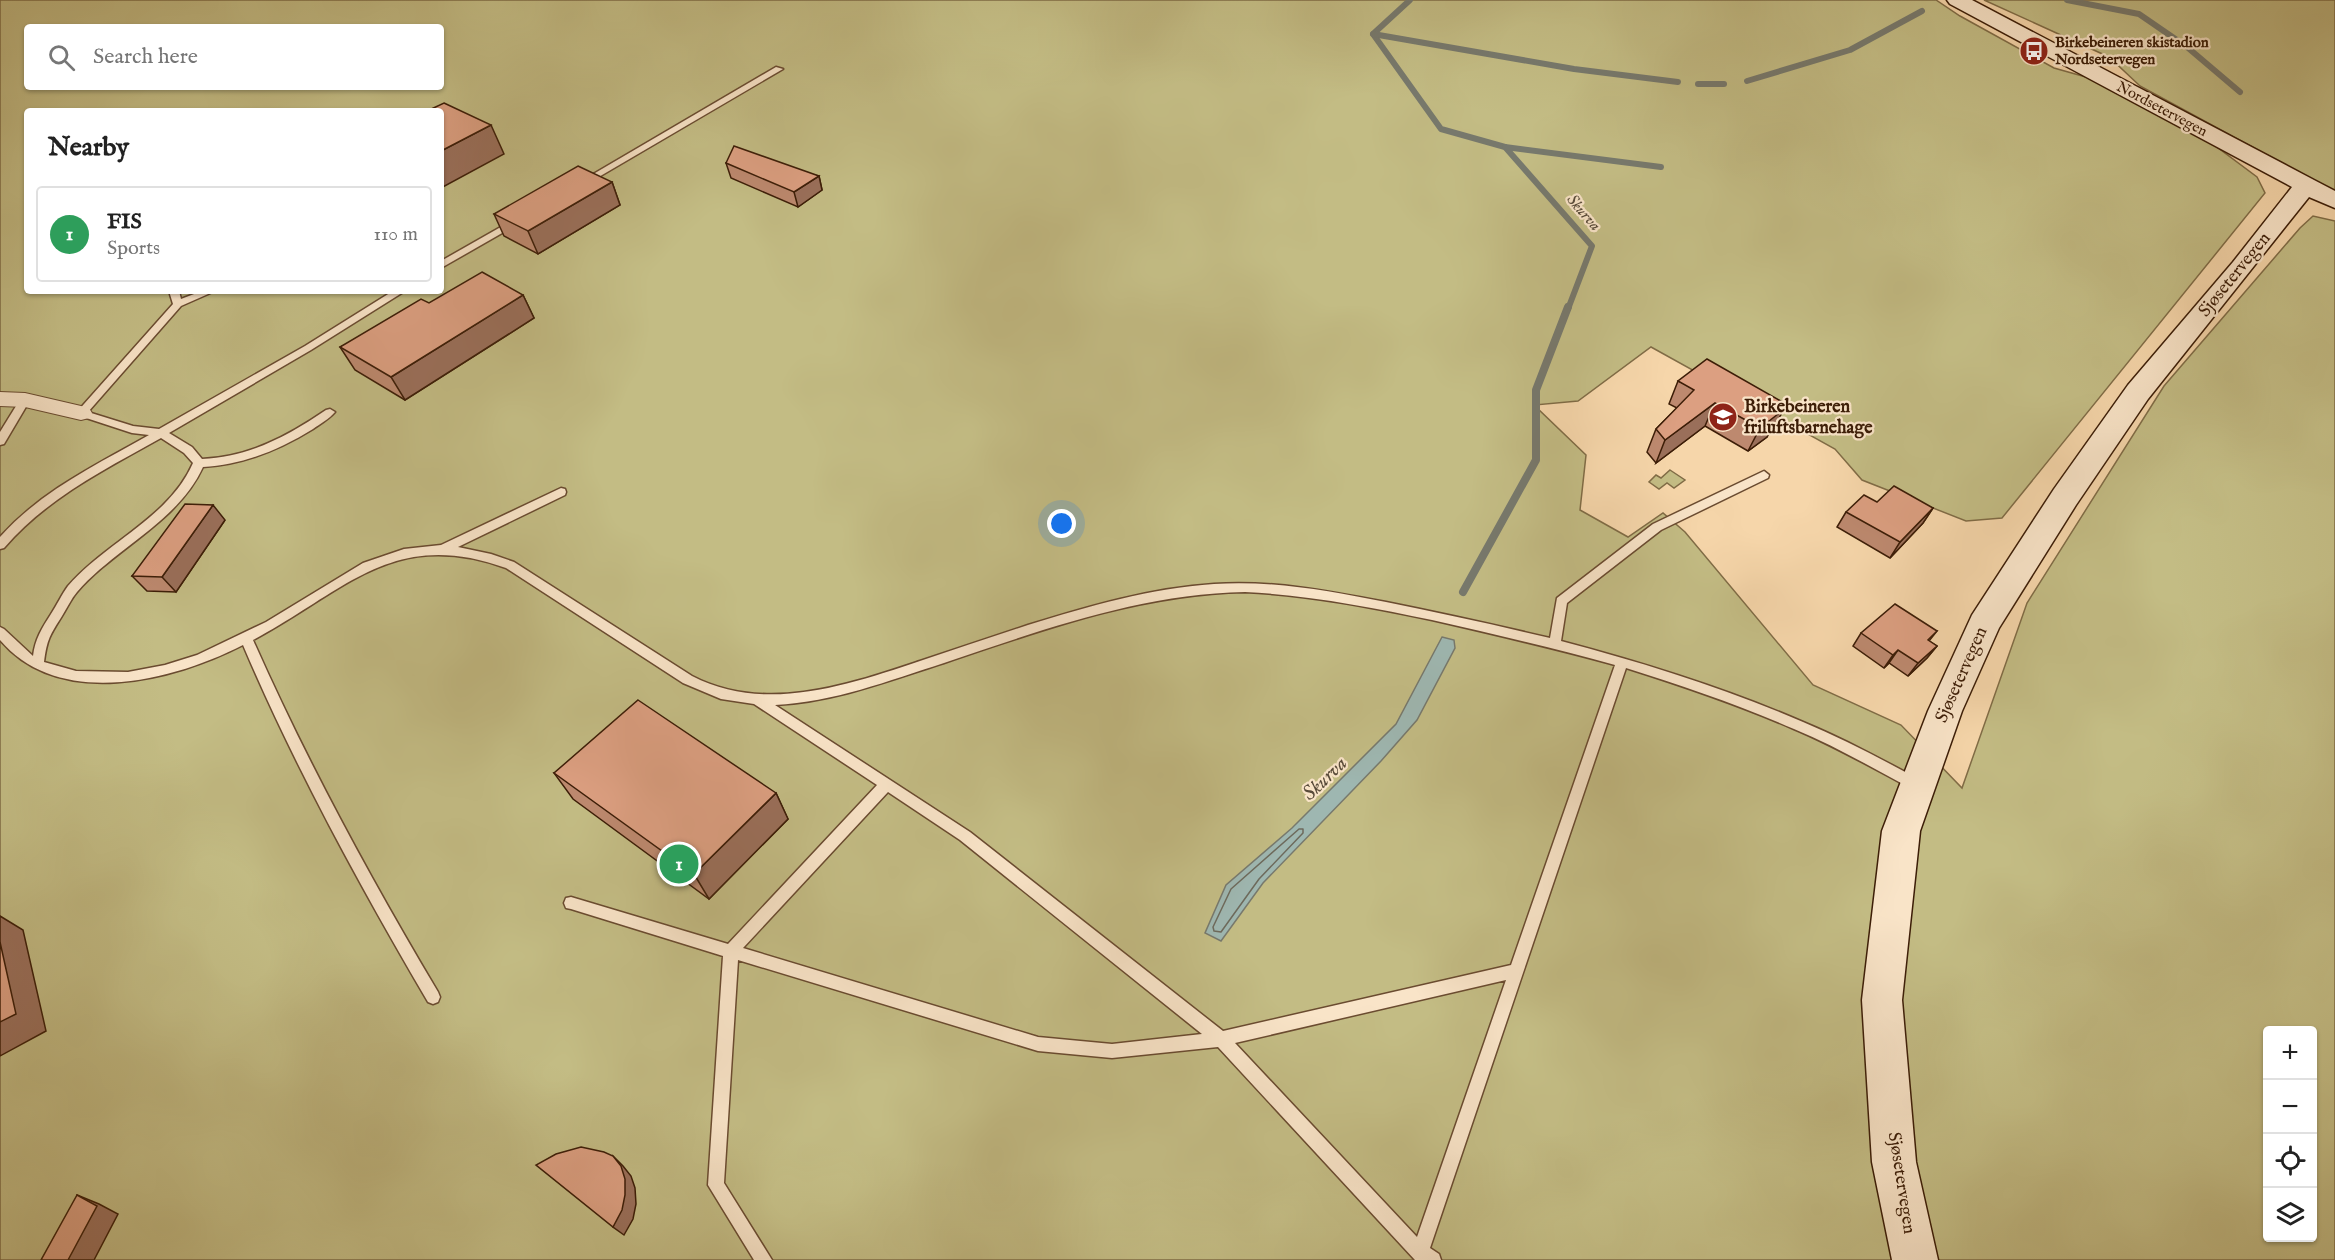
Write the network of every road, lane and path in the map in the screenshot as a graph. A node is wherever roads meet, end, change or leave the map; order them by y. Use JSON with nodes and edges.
{"nodes":[{"id":1,"x":1957,"y":0,"type":"edge"},
{"id":2,"x":779,"y":69,"type":"dead end"},
{"id":3,"x":574,"y":188,"type":"edge"},
{"id":4,"x":2321,"y":193,"type":"edge"},
{"id":5,"x":522,"y":218,"type":"edge"},
{"id":6,"x":444,"y":260,"type":"edge"},
{"id":7,"x":175,"y":294,"type":"edge"},
{"id":8,"x":203,"y":294,"type":"edge"},
{"id":9,"x":395,"y":294,"type":"edge"},
{"id":10,"x":178,"y":304,"type":"junction"},
{"id":11,"x":0,"y":399,"type":"edge"},
{"id":12,"x":25,"y":400,"type":"junction"},
{"id":13,"x":330,"y":412,"type":"dead end"},
{"id":14,"x":81,"y":413,"type":"junction"},
{"id":15,"x":161,"y":433,"type":"junction"},
{"id":16,"x":0,"y":441,"type":"edge"},
{"id":17,"x":199,"y":462,"type":"junction"},
{"id":18,"x":1764,"y":475,"type":"dead end"},
{"id":19,"x":561,"y":492,"type":"dead end"},
{"id":20,"x":0,"y":545,"type":"edge"},
{"id":21,"x":445,"y":548,"type":"junction"},
{"id":22,"x":0,"y":632,"type":"edge"},
{"id":23,"x":246,"y":638,"type":"junction"},
{"id":24,"x":1555,"y":644,"type":"junction"},
{"id":25,"x":1622,"y":662,"type":"junction"},
{"id":26,"x":38,"y":665,"type":"junction"},
{"id":27,"x":758,"y":700,"type":"junction"},
{"id":28,"x":887,"y":784,"type":"junction"},
{"id":29,"x":1918,"y":786,"type":"junction"},
{"id":30,"x":571,"y":903,"type":"dead end"},
{"id":31,"x":731,"y":951,"type":"junction"},
{"id":32,"x":1516,"y":971,"type":"junction"},
{"id":33,"x":433,"y":997,"type":"dead end"},
{"id":34,"x":1221,"y":1039,"type":"junction"},
{"id":35,"x":1426,"y":1257,"type":"edge"},
{"id":36,"x":764,"y":1260,"type":"edge"},
{"id":37,"x":1915,"y":1260,"type":"edge"}],
"edges":[{"from":1,"to":4,"type":"street","name":"Nordsetervegen"},
{"from":2,"to":3,"type":"lane"},
{"from":4,"to":29,"type":"street","name":"Sjøsetervegen"},
{"from":5,"to":6,"type":"lane"},
{"from":7,"to":10,"type":"lane"},
{"from":8,"to":10,"type":"lane"},
{"from":9,"to":15,"type":"lane"},
{"from":10,"to":14,"type":"lane"},
{"from":11,"to":12,"type":"street"},
{"from":12,"to":14,"type":"street"},
{"from":12,"to":16,"type":"lane"},
{"from":13,"to":17,"type":"lane"},
{"from":14,"to":15,"type":"lane"},
{"from":15,"to":17,"type":"lane"},
{"from":15,"to":20,"type":"lane"},
{"from":17,"to":26,"type":"lane"},
{"from":18,"to":24,"type":"lane"},
{"from":19,"to":21,"type":"lane"},
{"from":21,"to":23,"type":"lane"},
{"from":21,"to":27,"type":"lane"},
{"from":22,"to":26,"type":"lane"},
{"from":23,"to":26,"type":"lane"},
{"from":23,"to":33,"type":"lane"},
{"from":24,"to":25,"type":"lane"},
{"from":24,"to":27,"type":"lane"},
{"from":25,"to":29,"type":"lane"},
{"from":25,"to":32,"type":"lane"},
{"from":27,"to":28,"type":"lane"},
{"from":28,"to":31,"type":"lane"},
{"from":28,"to":34,"type":"lane"},
{"from":29,"to":37,"type":"street","name":"Sjøsetervegen"},
{"from":30,"to":31,"type":"lane"},
{"from":31,"to":34,"type":"lane"},
{"from":31,"to":36,"type":"lane"},
{"from":32,"to":34,"type":"lane"},
{"from":32,"to":35,"type":"lane"},
{"from":34,"to":35,"type":"lane"}]}
